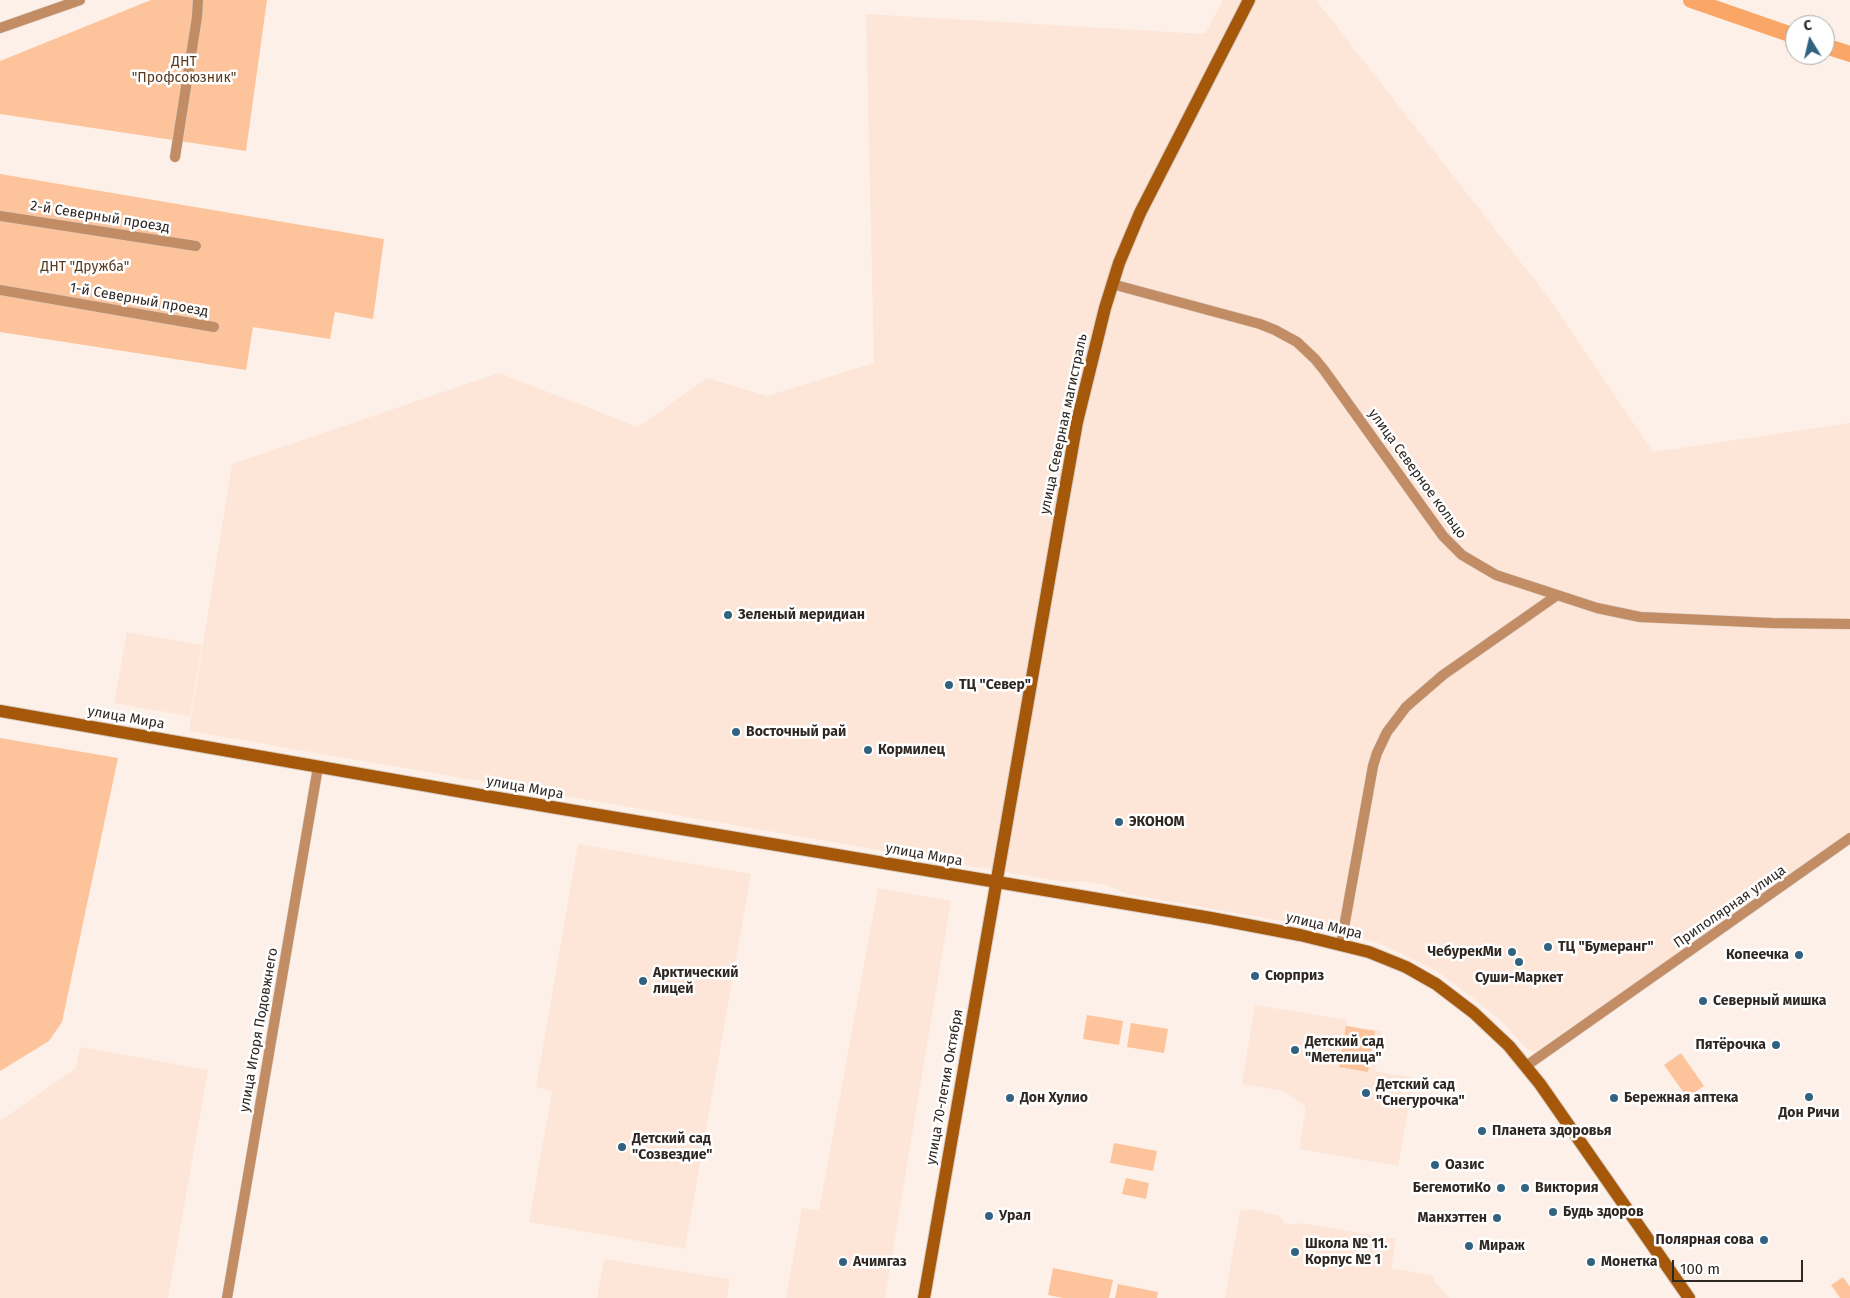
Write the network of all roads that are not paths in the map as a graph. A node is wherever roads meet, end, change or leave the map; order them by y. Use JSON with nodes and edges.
{"nodes":[{"id":1,"x":80,"y":0,"type":"edge"},
{"id":2,"x":198,"y":0,"type":"edge"},
{"id":3,"x":1250,"y":0,"type":"edge"},
{"id":4,"x":0,"y":28,"type":"edge"},
{"id":5,"x":175,"y":157,"type":"dead end"},
{"id":6,"x":0,"y":216,"type":"edge"},
{"id":7,"x":196,"y":246,"type":"dead end"},
{"id":8,"x":1112,"y":284,"type":"junction"},
{"id":9,"x":0,"y":290,"type":"edge"},
{"id":10,"x":214,"y":327,"type":"dead end"},
{"id":11,"x":1556,"y":596,"type":"junction"},
{"id":12,"x":1850,"y":624,"type":"edge"},
{"id":13,"x":0,"y":711,"type":"edge"},
{"id":14,"x":318,"y":767,"type":"junction"},
{"id":15,"x":1850,"y":838,"type":"edge"},
{"id":16,"x":996,"y":882,"type":"junction"},
{"id":17,"x":1341,"y":944,"type":"junction"},
{"id":18,"x":1526,"y":1066,"type":"junction"},
{"id":19,"x":227,"y":1298,"type":"edge"},
{"id":20,"x":924,"y":1298,"type":"edge"},
{"id":21,"x":1689,"y":1298,"type":"edge"}],
"edges":[{"from":1,"to":4,"type":"street"},
{"from":2,"to":5,"type":"street"},
{"from":3,"to":8,"type":"street","name":"улица Северная магистраль"},
{"from":6,"to":7,"type":"street","name":"2-й Северный проезд"},
{"from":8,"to":11,"type":"street","name":"улица Северное кольцо"},
{"from":8,"to":16,"type":"street","name":"улица Северная магистраль"},
{"from":9,"to":10,"type":"street","name":"1-й Северный проезд"},
{"from":11,"to":12,"type":"street","name":"улица Северное кольцо"},
{"from":11,"to":17,"type":"street"},
{"from":13,"to":14,"type":"street","name":"улица Мира"},
{"from":14,"to":16,"type":"street","name":"улица Мира"},
{"from":14,"to":19,"type":"street","name":"улица Игоря Подовжнего"},
{"from":15,"to":18,"type":"street","name":"Приполярная улица"},
{"from":16,"to":17,"type":"street","name":"улица Мира"},
{"from":16,"to":20,"type":"street","name":"улица 70-летия Октября"},
{"from":17,"to":18,"type":"street","name":"улица Мира"},
{"from":18,"to":21,"type":"street","name":"улица Мира"}]}
